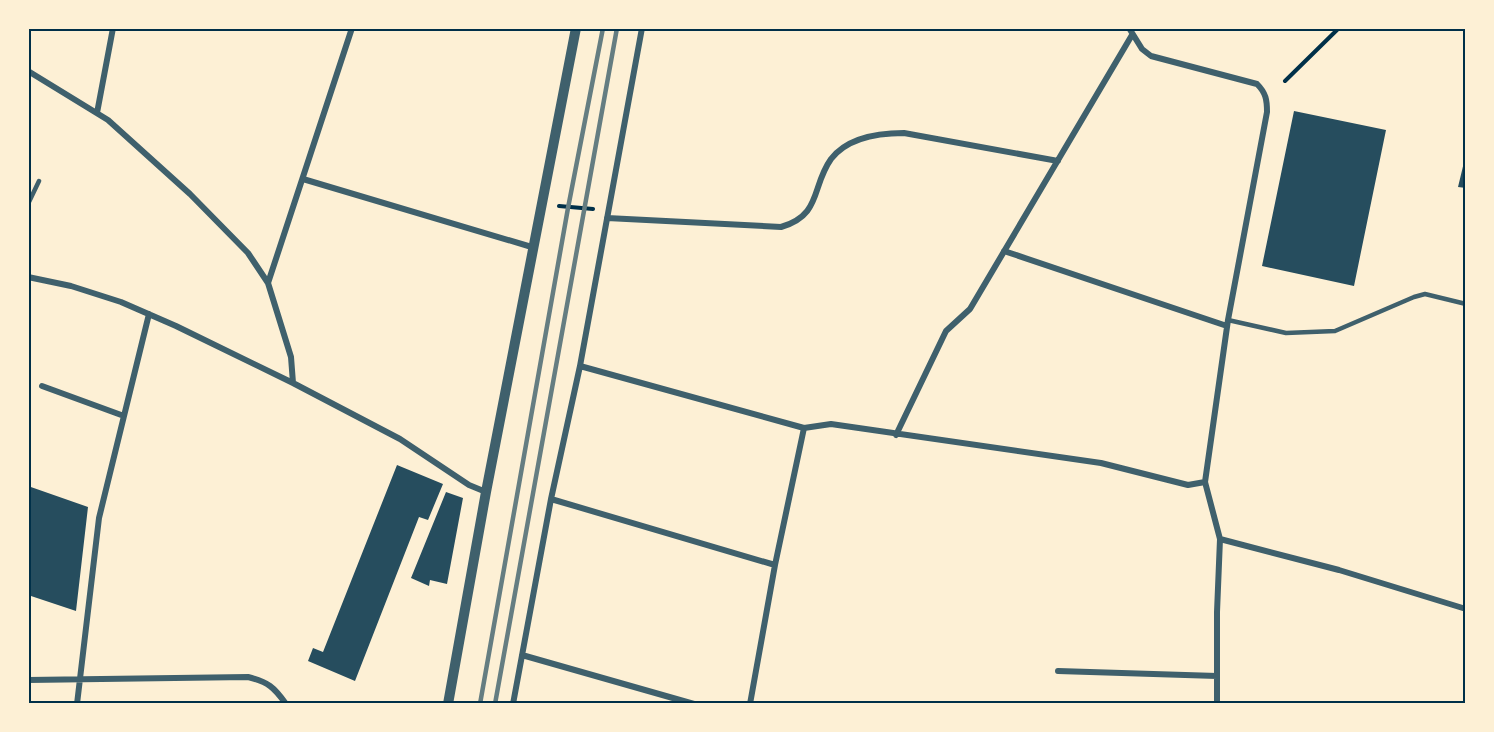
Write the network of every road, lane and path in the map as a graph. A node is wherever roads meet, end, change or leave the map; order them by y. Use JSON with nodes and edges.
{"nodes":[{"id":1,"x":113,"y":28,"type":"edge"},
{"id":2,"x":352,"y":28,"type":"edge"},
{"id":3,"x":576,"y":28,"type":"edge"},
{"id":4,"x":642,"y":28,"type":"edge"},
{"id":5,"x":1339,"y":28,"type":"edge"},
{"id":6,"x":1130,"y":32,"type":"edge"},
{"id":7,"x":28,"y":71,"type":"edge"},
{"id":8,"x":1284,"y":81,"type":"dead end"},
{"id":9,"x":97,"y":113,"type":"junction"},
{"id":10,"x":1058,"y":161,"type":"junction"},
{"id":11,"x":303,"y":179,"type":"junction"},
{"id":12,"x":39,"y":181,"type":"dead end"},
{"id":13,"x":28,"y":204,"type":"edge"},
{"id":14,"x":543,"y":205,"type":"junction"},
{"id":15,"x":608,"y":214,"type":"junction"},
{"id":16,"x":535,"y":248,"type":"junction"},
{"id":17,"x":1004,"y":250,"type":"junction"},
{"id":18,"x":28,"y":277,"type":"edge"},
{"id":19,"x":268,"y":283,"type":"junction"},
{"id":20,"x":1466,"y":304,"type":"edge"},
{"id":21,"x":148,"y":314,"type":"junction"},
{"id":22,"x":1227,"y":323,"type":"junction"},
{"id":23,"x":580,"y":366,"type":"junction"},
{"id":24,"x":293,"y":383,"type":"junction"},
{"id":25,"x":42,"y":386,"type":"dead end"},
{"id":26,"x":124,"y":416,"type":"junction"},
{"id":27,"x":804,"y":428,"type":"junction"},
{"id":28,"x":896,"y":435,"type":"junction"},
{"id":29,"x":1205,"y":482,"type":"junction"},
{"id":30,"x":486,"y":492,"type":"junction"},
{"id":31,"x":551,"y":499,"type":"junction"},
{"id":32,"x":1220,"y":539,"type":"junction"},
{"id":33,"x":775,"y":565,"type":"junction"},
{"id":34,"x":1466,"y":609,"type":"edge"},
{"id":35,"x":522,"y":655,"type":"junction"},
{"id":36,"x":1058,"y":671,"type":"dead end"},
{"id":37,"x":1217,"y":676,"type":"junction"},
{"id":38,"x":28,"y":680,"type":"edge"},
{"id":39,"x":79,"y":680,"type":"junction"},
{"id":40,"x":77,"y":704,"type":"edge"},
{"id":41,"x":286,"y":704,"type":"edge"},
{"id":42,"x":448,"y":704,"type":"edge"},
{"id":43,"x":513,"y":704,"type":"edge"},
{"id":44,"x":694,"y":704,"type":"edge"},
{"id":45,"x":750,"y":704,"type":"edge"},
{"id":46,"x":1217,"y":704,"type":"edge"}],
"edges":[{"from":1,"to":9,"type":"street"},
{"from":2,"to":11,"type":"street"},
{"from":3,"to":14,"type":"street"},
{"from":4,"to":15,"type":"street"},
{"from":5,"to":8,"type":"path"},
{"from":6,"to":10,"type":"street"},
{"from":6,"to":22,"type":"street"},
{"from":7,"to":9,"type":"street"},
{"from":9,"to":19,"type":"street"},
{"from":10,"to":15,"type":"street"},
{"from":10,"to":17,"type":"street"},
{"from":11,"to":16,"type":"street"},
{"from":11,"to":19,"type":"street"},
{"from":12,"to":13,"type":"lane"},
{"from":14,"to":15,"type":"path"},
{"from":14,"to":16,"type":"street"},
{"from":15,"to":23,"type":"street"},
{"from":16,"to":30,"type":"street"},
{"from":17,"to":22,"type":"street"},
{"from":17,"to":28,"type":"street"},
{"from":18,"to":21,"type":"street"},
{"from":19,"to":24,"type":"street"},
{"from":20,"to":22,"type":"lane"},
{"from":21,"to":24,"type":"street"},
{"from":21,"to":26,"type":"street"},
{"from":22,"to":29,"type":"street"},
{"from":23,"to":27,"type":"street"},
{"from":23,"to":31,"type":"street"},
{"from":24,"to":30,"type":"street"},
{"from":25,"to":26,"type":"street"},
{"from":26,"to":39,"type":"street"},
{"from":27,"to":28,"type":"street"},
{"from":27,"to":33,"type":"street"},
{"from":28,"to":29,"type":"street"},
{"from":29,"to":32,"type":"street"},
{"from":30,"to":42,"type":"street"},
{"from":31,"to":33,"type":"street"},
{"from":31,"to":35,"type":"street"},
{"from":32,"to":34,"type":"street"},
{"from":32,"to":37,"type":"street"},
{"from":33,"to":45,"type":"street"},
{"from":35,"to":43,"type":"street"},
{"from":35,"to":44,"type":"street"},
{"from":36,"to":37,"type":"street"},
{"from":37,"to":46,"type":"street"},
{"from":38,"to":39,"type":"street"},
{"from":39,"to":40,"type":"street"},
{"from":39,"to":41,"type":"street"}]}
